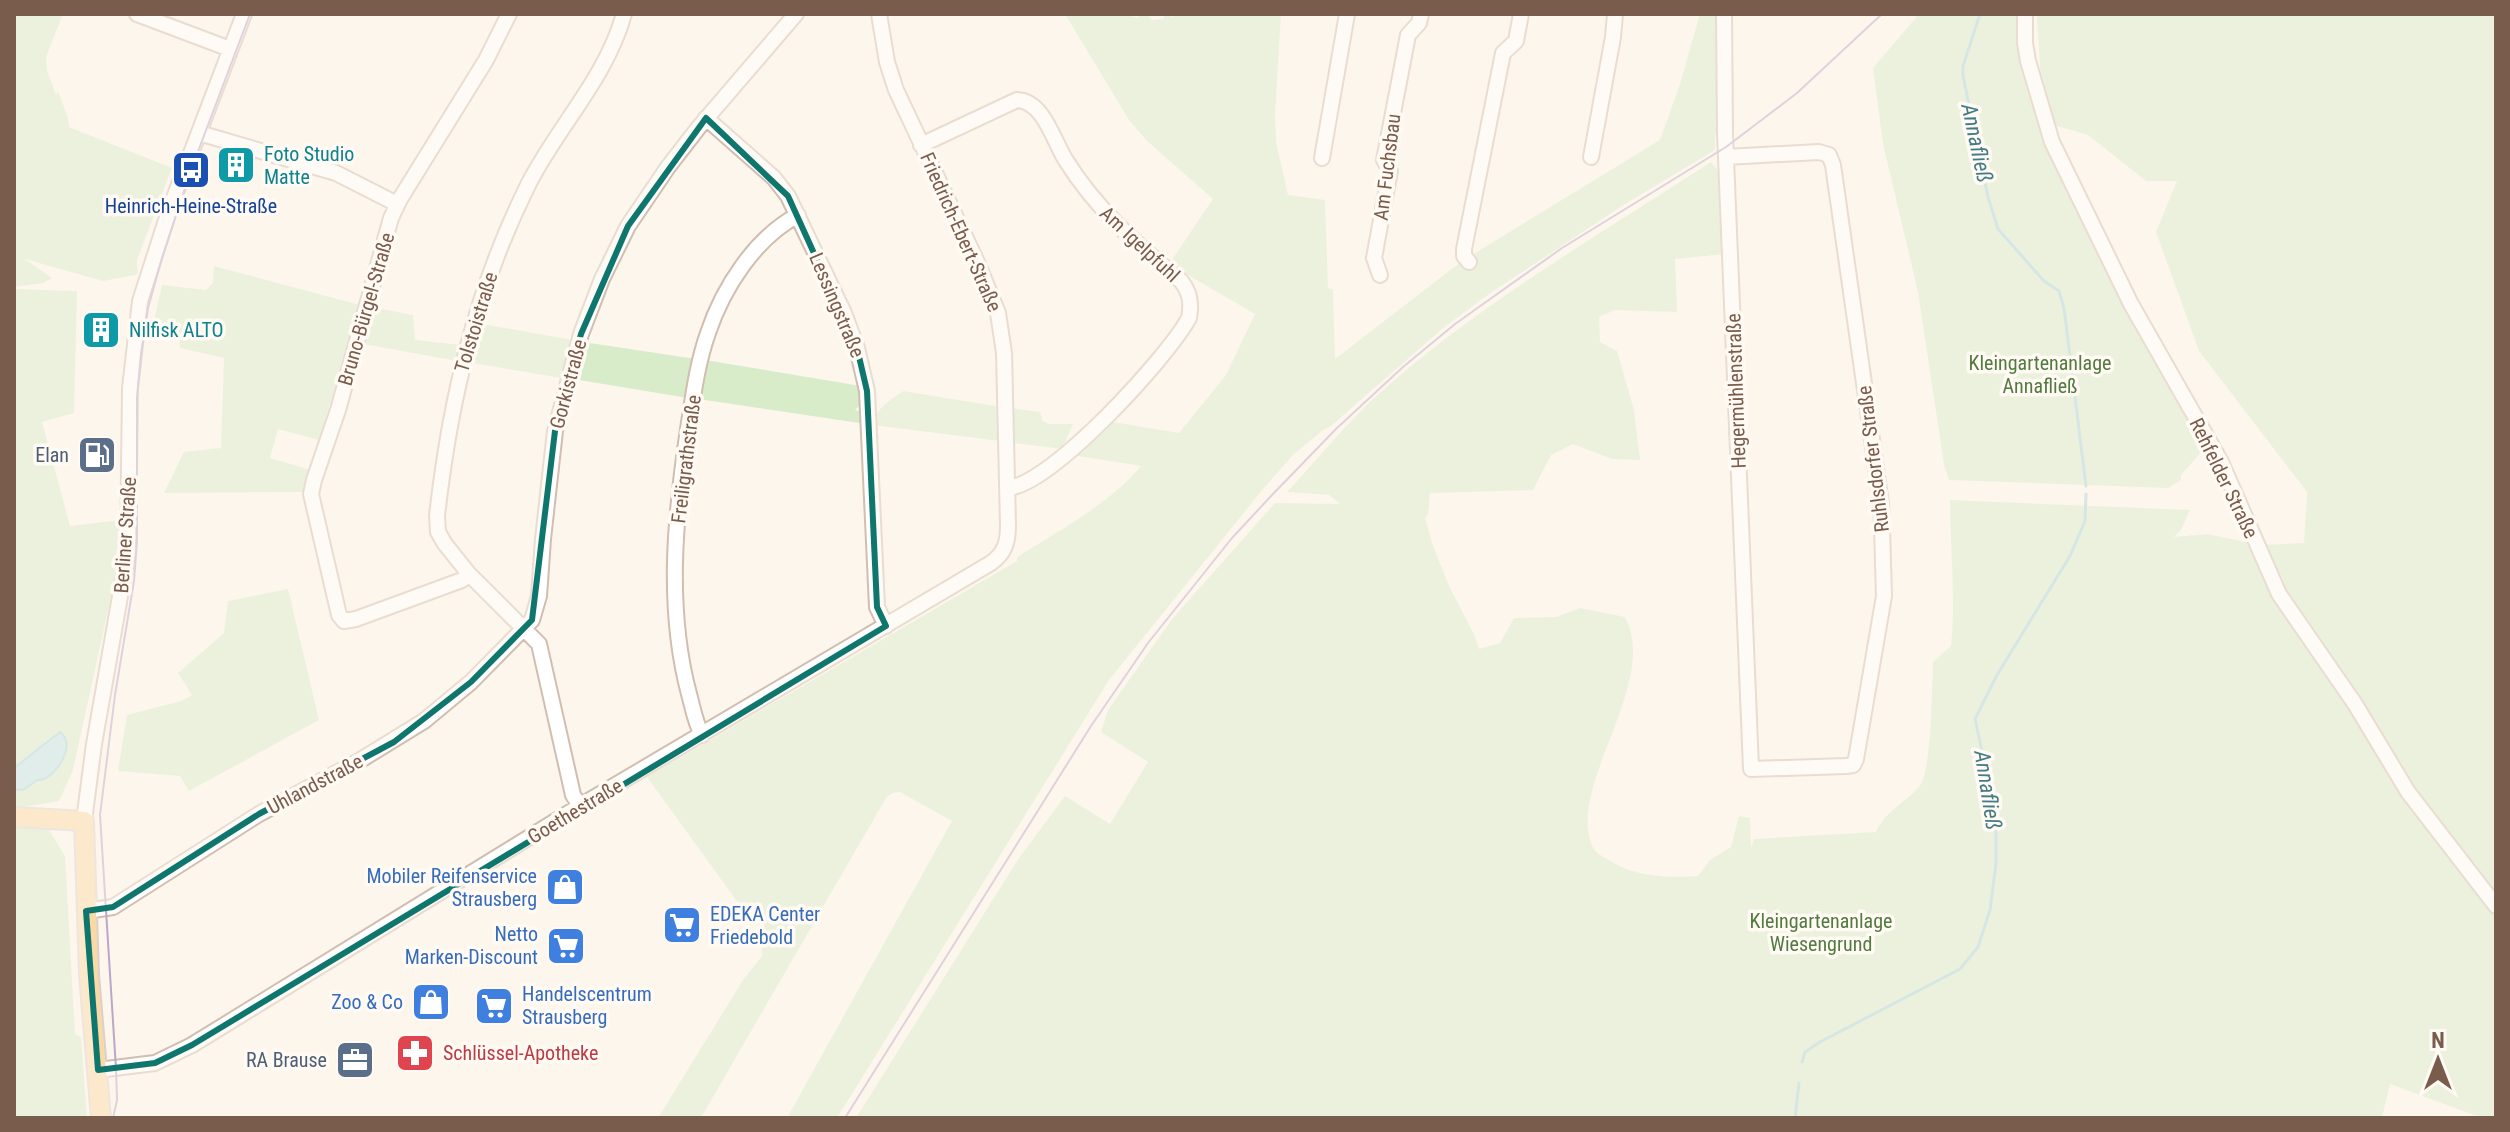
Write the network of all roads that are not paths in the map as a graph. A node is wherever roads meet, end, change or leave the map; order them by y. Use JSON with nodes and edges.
{"nodes":[{"id":1,"x":137,"y":14,"type":"edge"},
{"id":2,"x":244,"y":14,"type":"edge"},
{"id":3,"x":509,"y":14,"type":"edge"},
{"id":4,"x":624,"y":14,"type":"edge"},
{"id":5,"x":796,"y":14,"type":"edge"},
{"id":6,"x":879,"y":14,"type":"edge"},
{"id":7,"x":1347,"y":14,"type":"edge"},
{"id":8,"x":1421,"y":14,"type":"edge"},
{"id":9,"x":1521,"y":14,"type":"edge"},
{"id":10,"x":1615,"y":14,"type":"edge"},
{"id":11,"x":1724,"y":14,"type":"edge"},
{"id":12,"x":2025,"y":14,"type":"edge"},
{"id":13,"x":230,"y":49,"type":"junction"},
{"id":14,"x":706,"y":118,"type":"junction"},
{"id":15,"x":199,"y":133,"type":"junction"},
{"id":16,"x":921,"y":145,"type":"junction"},
{"id":17,"x":1591,"y":157,"type":"dead end"},
{"id":18,"x":1726,"y":157,"type":"junction"},
{"id":19,"x":1322,"y":158,"type":"dead end"},
{"id":20,"x":397,"y":204,"type":"junction"},
{"id":21,"x":798,"y":215,"type":"junction"},
{"id":22,"x":1469,"y":262,"type":"dead end"},
{"id":23,"x":1380,"y":275,"type":"dead end"},
{"id":24,"x":1008,"y":488,"type":"junction"},
{"id":25,"x":1003,"y":552,"type":"joint"},
{"id":26,"x":469,"y":574,"type":"junction"},
{"id":27,"x":886,"y":626,"type":"junction"},
{"id":28,"x":524,"y":627,"type":"junction"},
{"id":29,"x":702,"y":735,"type":"junction"},
{"id":30,"x":1751,"y":769,"type":"joint"},
{"id":31,"x":580,"y":806,"type":"junction"},
{"id":32,"x":14,"y":817,"type":"edge"},
{"id":33,"x":84,"y":821,"type":"junction"},
{"id":34,"x":2489,"y":888,"type":"edge"},
{"id":35,"x":2496,"y":906,"type":"edge"},
{"id":36,"x":86,"y":911,"type":"junction"},
{"id":37,"x":98,"y":1070,"type":"junction"},
{"id":38,"x":101,"y":1118,"type":"edge"}],
"edges":[{"from":1,"to":13,"type":"street"},
{"from":2,"to":13,"type":"street","name":"Berliner Straße"},
{"from":3,"to":20,"type":"street","name":"Bruno-Bürgel-Straße"},
{"from":4,"to":26,"type":"street","name":"Tolstoistraße"},
{"from":5,"to":14,"type":"street","name":"Gorkistraße"},
{"from":6,"to":16,"type":"street","name":"Friedrich-Ebert-Straße"},
{"from":7,"to":19,"type":"street"},
{"from":8,"to":23,"type":"street","name":"Am Fuchsbau"},
{"from":9,"to":22,"type":"street"},
{"from":10,"to":17,"type":"street"},
{"from":11,"to":18,"type":"street","name":"Hegermühlenstraße"},
{"from":12,"to":34,"type":"street","name":"Rehfelder Straße"},
{"from":13,"to":15,"type":"street","name":"Berliner Straße"},
{"from":14,"to":21,"type":"street","name":"Lessingstraße"},
{"from":14,"to":28,"type":"street","name":"Gorkistraße"},
{"from":15,"to":20,"type":"street"},
{"from":15,"to":33,"type":"street","name":"Berliner Straße"},
{"from":16,"to":24,"type":"street","name":"Friedrich-Ebert-Straße"},
{"from":16,"to":24,"type":"street","name":"Am Igelpfuhl"},
{"from":18,"to":30,"type":"street","name":"Hegermühlenstraße"},
{"from":18,"to":30,"type":"street","name":"Ruhlsdorfer Straße"},
{"from":20,"to":26,"type":"street","name":"Bruno-Bürgel-Straße"},
{"from":21,"to":27,"type":"street","name":"Lessingstraße"},
{"from":21,"to":29,"type":"street","name":"Freiligrathstraße"},
{"from":24,"to":25,"type":"street","name":"Friedrich-Ebert-Straße"},
{"from":25,"to":27,"type":"street","name":"Goethestraße"},
{"from":26,"to":28,"type":"street","name":"Tolstoistraße"},
{"from":27,"to":29,"type":"street","name":"Goethestraße"},
{"from":28,"to":31,"type":"street"},
{"from":28,"to":36,"type":"street","name":"Uhlandstraße"},
{"from":29,"to":31,"type":"street","name":"Goethestraße"},
{"from":31,"to":37,"type":"street","name":"Goethestraße"},
{"from":32,"to":33,"type":"main road"},
{"from":33,"to":36,"type":"main road","name":"Berliner Straße"},
{"from":34,"to":35,"type":"street","name":"Rehfelder Straße"},
{"from":36,"to":37,"type":"main road","name":"Berliner Straße"},
{"from":37,"to":38,"type":"main road","name":"Berliner Straße"}]}
